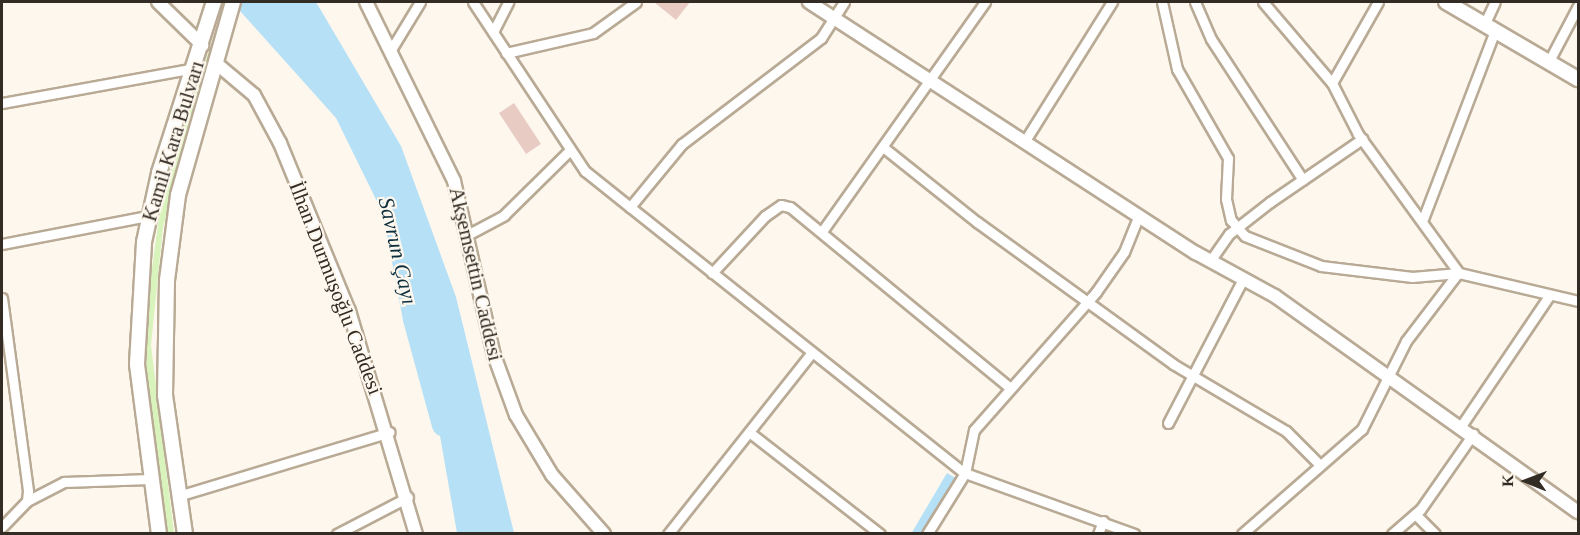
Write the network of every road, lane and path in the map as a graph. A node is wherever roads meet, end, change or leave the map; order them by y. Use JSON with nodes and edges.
{"nodes":[{"id":1,"x":158,"y":2,"type":"edge"},
{"id":2,"x":214,"y":2,"type":"edge"},
{"id":3,"x":234,"y":2,"type":"edge"},
{"id":4,"x":366,"y":2,"type":"edge"},
{"id":5,"x":420,"y":2,"type":"edge"},
{"id":6,"x":473,"y":2,"type":"edge"},
{"id":7,"x":508,"y":2,"type":"edge"},
{"id":8,"x":636,"y":2,"type":"edge"},
{"id":9,"x":809,"y":2,"type":"edge"},
{"id":10,"x":844,"y":2,"type":"edge"},
{"id":11,"x":985,"y":2,"type":"edge"},
{"id":12,"x":1112,"y":2,"type":"edge"},
{"id":13,"x":1162,"y":2,"type":"edge"},
{"id":14,"x":1195,"y":2,"type":"edge"},
{"id":15,"x":1263,"y":2,"type":"edge"},
{"id":16,"x":1378,"y":2,"type":"edge"},
{"id":17,"x":1446,"y":2,"type":"edge"},
{"id":18,"x":1495,"y":2,"type":"edge"},
{"id":19,"x":1578,"y":6,"type":"edge"},
{"id":20,"x":832,"y":19,"type":"junction"},
{"id":21,"x":1490,"y":27,"type":"junction"},
{"id":22,"x":493,"y":32,"type":"junction"},
{"id":23,"x":204,"y":40,"type":"junction"},
{"id":24,"x":392,"y":48,"type":"junction"},
{"id":25,"x":506,"y":53,"type":"junction"},
{"id":26,"x":219,"y":57,"type":"junction"},
{"id":27,"x":1549,"y":61,"type":"junction"},
{"id":28,"x":194,"y":68,"type":"junction"},
{"id":29,"x":1578,"y":79,"type":"edge"},
{"id":30,"x":933,"y":81,"type":"junction"},
{"id":31,"x":1332,"y":83,"type":"junction"},
{"id":32,"x":2,"y":103,"type":"edge"},
{"id":33,"x":1026,"y":139,"type":"junction"},
{"id":34,"x":1362,"y":140,"type":"junction"},
{"id":35,"x":883,"y":147,"type":"junction"},
{"id":36,"x":570,"y":150,"type":"junction"},
{"id":37,"x":1303,"y":180,"type":"junction"},
{"id":38,"x":630,"y":207,"type":"junction"},
{"id":39,"x":1140,"y":215,"type":"junction"},
{"id":40,"x":148,"y":216,"type":"junction"},
{"id":41,"x":1423,"y":219,"type":"junction"},
{"id":42,"x":1237,"y":229,"type":"junction"},
{"id":43,"x":823,"y":230,"type":"junction"},
{"id":44,"x":469,"y":234,"type":"junction"},
{"id":45,"x":2,"y":244,"type":"edge"},
{"id":46,"x":1210,"y":261,"type":"junction"},
{"id":47,"x":712,"y":273,"type":"junction"},
{"id":48,"x":1459,"y":273,"type":"junction"},
{"id":49,"x":1243,"y":279,"type":"junction"},
{"id":50,"x":1549,"y":296,"type":"junction"},
{"id":51,"x":2,"y":298,"type":"edge"},
{"id":52,"x":1578,"y":301,"type":"edge"},
{"id":53,"x":1088,"y":302,"type":"junction"},
{"id":54,"x":812,"y":352,"type":"junction"},
{"id":55,"x":12,"y":357,"type":"junction"},
{"id":56,"x":2,"y":360,"type":"edge"},
{"id":57,"x":1387,"y":375,"type":"junction"},
{"id":58,"x":1191,"y":376,"type":"junction"},
{"id":59,"x":1010,"y":388,"type":"junction"},
{"id":60,"x":1168,"y":423,"type":"dead end"},
{"id":61,"x":1461,"y":426,"type":"junction"},
{"id":62,"x":390,"y":432,"type":"junction"},
{"id":63,"x":749,"y":432,"type":"junction"},
{"id":64,"x":1473,"y":434,"type":"junction"},
{"id":65,"x":1318,"y":463,"type":"junction"},
{"id":66,"x":965,"y":472,"type":"junction"},
{"id":67,"x":150,"y":479,"type":"junction"},
{"id":68,"x":178,"y":496,"type":"junction"},
{"id":69,"x":408,"y":497,"type":"junction"},
{"id":70,"x":27,"y":501,"type":"junction"},
{"id":71,"x":1578,"y":512,"type":"edge"},
{"id":72,"x":1415,"y":514,"type":"junction"},
{"id":73,"x":1103,"y":521,"type":"junction"},
{"id":74,"x":2,"y":527,"type":"edge"},
{"id":75,"x":159,"y":534,"type":"edge"},
{"id":76,"x":185,"y":534,"type":"edge"},
{"id":77,"x":337,"y":534,"type":"edge"},
{"id":78,"x":416,"y":534,"type":"edge"},
{"id":79,"x":604,"y":534,"type":"edge"},
{"id":80,"x":668,"y":534,"type":"edge"},
{"id":81,"x":880,"y":534,"type":"edge"},
{"id":82,"x":927,"y":534,"type":"edge"},
{"id":83,"x":1098,"y":534,"type":"edge"},
{"id":84,"x":1134,"y":534,"type":"edge"},
{"id":85,"x":1242,"y":534,"type":"edge"},
{"id":86,"x":1392,"y":534,"type":"edge"},
{"id":87,"x":1435,"y":534,"type":"edge"}],
"edges":[{"from":1,"to":23,"type":"street"},
{"from":2,"to":23,"type":"main road","name":"Kamil Kara Bulvarı"},
{"from":3,"to":26,"type":"main road","name":"Kamil Kara Bulvarı"},
{"from":4,"to":24,"type":"street","name":"Akşemsettin Caddesi"},
{"from":5,"to":24,"type":"street"},
{"from":6,"to":22,"type":"street"},
{"from":7,"to":22,"type":"street"},
{"from":8,"to":25,"type":"street"},
{"from":9,"to":20,"type":"street"},
{"from":10,"to":20,"type":"street"},
{"from":11,"to":30,"type":"street"},
{"from":12,"to":33,"type":"street"},
{"from":13,"to":42,"type":"street"},
{"from":14,"to":37,"type":"street"},
{"from":15,"to":31,"type":"street"},
{"from":16,"to":31,"type":"street"},
{"from":17,"to":21,"type":"main road"},
{"from":18,"to":21,"type":"street"},
{"from":19,"to":27,"type":"street"},
{"from":20,"to":30,"type":"street"},
{"from":20,"to":38,"type":"street"},
{"from":21,"to":27,"type":"main road"},
{"from":21,"to":41,"type":"street"},
{"from":22,"to":25,"type":"street"},
{"from":23,"to":28,"type":"main road","name":"Kamil Kara Bulvarı"},
{"from":24,"to":44,"type":"street","name":"Akşemsettin Caddesi"},
{"from":25,"to":36,"type":"street"},
{"from":26,"to":62,"type":"street","name":"İlhan Durmuşoğlu Caddesi"},
{"from":26,"to":68,"type":"main road","name":"Kamil Kara Bulvarı"},
{"from":27,"to":29,"type":"main road"},
{"from":28,"to":32,"type":"street"},
{"from":28,"to":40,"type":"main road","name":"Kamil Kara Bulvarı"},
{"from":30,"to":33,"type":"street"},
{"from":30,"to":35,"type":"street"},
{"from":31,"to":34,"type":"street"},
{"from":33,"to":39,"type":"street"},
{"from":34,"to":37,"type":"street"},
{"from":34,"to":41,"type":"street"},
{"from":35,"to":43,"type":"street"},
{"from":35,"to":53,"type":"street"},
{"from":36,"to":38,"type":"street"},
{"from":36,"to":44,"type":"street"},
{"from":37,"to":42,"type":"street"},
{"from":38,"to":47,"type":"street"},
{"from":39,"to":46,"type":"street"},
{"from":39,"to":53,"type":"street"},
{"from":40,"to":45,"type":"street"},
{"from":40,"to":67,"type":"main road","name":"Kamil Kara Bulvarı"},
{"from":41,"to":48,"type":"street"},
{"from":42,"to":46,"type":"street"},
{"from":42,"to":48,"type":"street"},
{"from":43,"to":47,"type":"street"},
{"from":43,"to":59,"type":"street"},
{"from":44,"to":79,"type":"street","name":"Akşemsettin Caddesi"},
{"from":46,"to":49,"type":"street"},
{"from":47,"to":54,"type":"street"},
{"from":48,"to":50,"type":"street"},
{"from":48,"to":57,"type":"street"},
{"from":49,"to":57,"type":"street"},
{"from":49,"to":58,"type":"street"},
{"from":50,"to":52,"type":"street"},
{"from":50,"to":61,"type":"street"},
{"from":51,"to":55,"type":"street"},
{"from":53,"to":58,"type":"street"},
{"from":53,"to":59,"type":"street"},
{"from":54,"to":63,"type":"street"},
{"from":54,"to":66,"type":"street"},
{"from":55,"to":56,"type":"street"},
{"from":55,"to":70,"type":"street"},
{"from":57,"to":61,"type":"street"},
{"from":57,"to":65,"type":"street"},
{"from":58,"to":60,"type":"street"},
{"from":58,"to":65,"type":"street"},
{"from":59,"to":66,"type":"street"},
{"from":61,"to":64,"type":"street"},
{"from":62,"to":68,"type":"street"},
{"from":62,"to":69,"type":"street","name":"İlhan Durmuşoğlu Caddesi"},
{"from":63,"to":80,"type":"street"},
{"from":63,"to":81,"type":"street"},
{"from":64,"to":71,"type":"street"},
{"from":64,"to":72,"type":"street"},
{"from":65,"to":85,"type":"street"},
{"from":66,"to":73,"type":"street"},
{"from":66,"to":82,"type":"street"},
{"from":67,"to":70,"type":"street"},
{"from":67,"to":75,"type":"main road","name":"Kamil Kara Bulvarı"},
{"from":68,"to":76,"type":"main road","name":"Kamil Kara Bulvarı"},
{"from":69,"to":77,"type":"street"},
{"from":69,"to":78,"type":"street","name":"İlhan Durmuşoğlu Caddesi"},
{"from":70,"to":74,"type":"street"},
{"from":72,"to":86,"type":"street"},
{"from":72,"to":87,"type":"street"},
{"from":73,"to":83,"type":"street"},
{"from":73,"to":84,"type":"street"}]}
